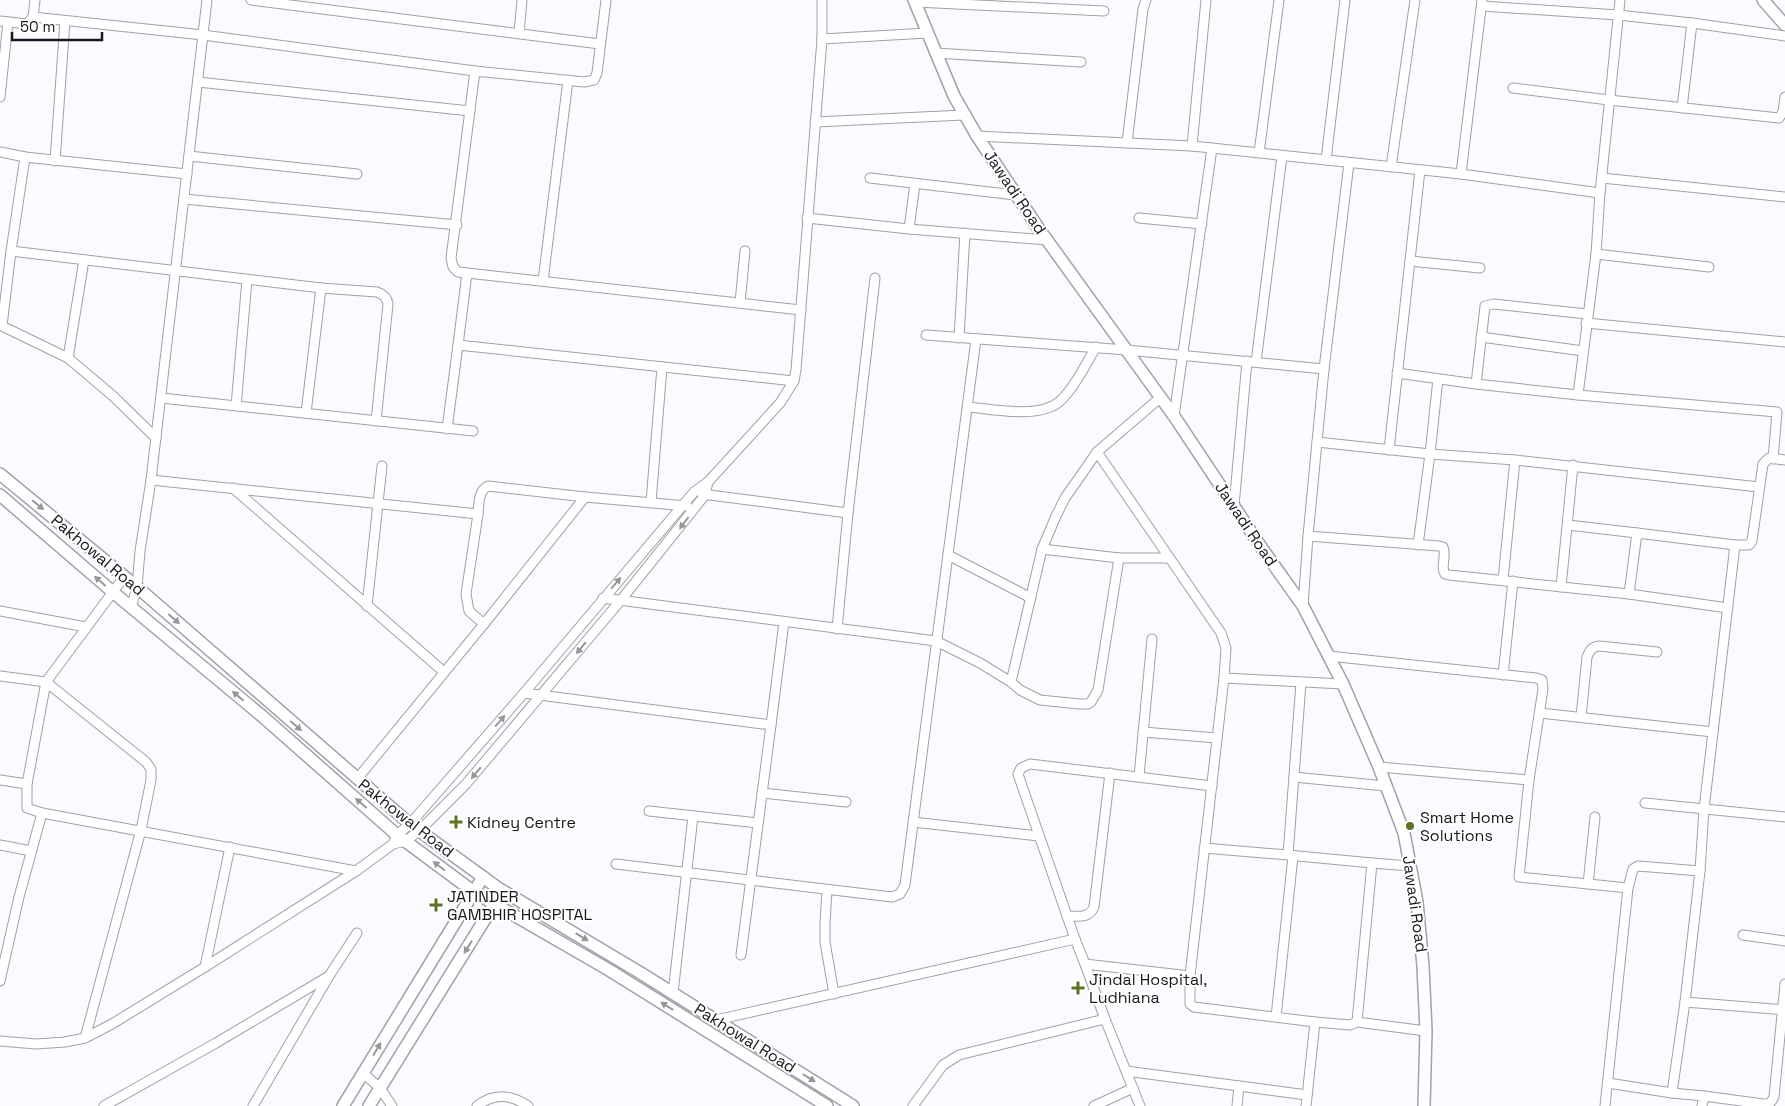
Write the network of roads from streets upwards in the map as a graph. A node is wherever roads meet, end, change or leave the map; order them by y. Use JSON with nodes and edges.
{"nodes":[{"id":1,"x":35,"y":0,"type":"edge"},
{"id":2,"x":208,"y":0,"type":"edge"},
{"id":3,"x":251,"y":0,"type":"edge"},
{"id":4,"x":522,"y":0,"type":"edge"},
{"id":5,"x":606,"y":0,"type":"edge"},
{"id":6,"x":822,"y":0,"type":"edge"},
{"id":7,"x":1146,"y":0,"type":"edge"},
{"id":8,"x":1206,"y":0,"type":"edge"},
{"id":9,"x":1280,"y":0,"type":"edge"},
{"id":10,"x":1345,"y":0,"type":"edge"},
{"id":11,"x":1415,"y":0,"type":"edge"},
{"id":12,"x":1620,"y":0,"type":"edge"},
{"id":13,"x":915,"y":1,"type":"edge"},
{"id":14,"x":1765,"y":1,"type":"edge"},
{"id":15,"x":1482,"y":3,"type":"edge"},
{"id":16,"x":1104,"y":10,"type":"dead end"},
{"id":17,"x":1618,"y":15,"type":"junction"},
{"id":18,"x":33,"y":18,"type":"junction"},
{"id":19,"x":65,"y":21,"type":"junction"},
{"id":20,"x":4,"y":22,"type":"edge"},
{"id":21,"x":1692,"y":23,"type":"junction"},
{"id":22,"x":1785,"y":25,"type":"edge"},
{"id":23,"x":519,"y":32,"type":"junction"},
{"id":24,"x":927,"y":34,"type":"junction"},
{"id":25,"x":203,"y":35,"type":"junction"},
{"id":26,"x":1785,"y":36,"type":"edge"},
{"id":27,"x":822,"y":39,"type":"junction"},
{"id":28,"x":600,"y":44,"type":"junction"},
{"id":29,"x":935,"y":53,"type":"junction"},
{"id":30,"x":1081,"y":62,"type":"dead end"},
{"id":31,"x":475,"y":70,"type":"junction"},
{"id":32,"x":568,"y":80,"type":"junction"},
{"id":33,"x":198,"y":82,"type":"junction"},
{"id":34,"x":1513,"y":88,"type":"dead end"},
{"id":35,"x":0,"y":97,"type":"edge"},
{"id":36,"x":1785,"y":98,"type":"edge"},
{"id":37,"x":1609,"y":100,"type":"junction"},
{"id":38,"x":1682,"y":108,"type":"junction"},
{"id":39,"x":470,"y":111,"type":"junction"},
{"id":40,"x":964,"y":115,"type":"junction"},
{"id":41,"x":815,"y":122,"type":"junction"},
{"id":42,"x":977,"y":136,"type":"junction"},
{"id":43,"x":1127,"y":142,"type":"junction"},
{"id":44,"x":1192,"y":146,"type":"junction"},
{"id":45,"x":1212,"y":148,"type":"junction"},
{"id":46,"x":0,"y":152,"type":"edge"},
{"id":47,"x":1259,"y":153,"type":"junction"},
{"id":48,"x":189,"y":156,"type":"junction"},
{"id":49,"x":1282,"y":156,"type":"junction"},
{"id":50,"x":25,"y":157,"type":"junction"},
{"id":51,"x":1326,"y":160,"type":"junction"},
{"id":52,"x":55,"y":161,"type":"junction"},
{"id":53,"x":1348,"y":163,"type":"junction"},
{"id":54,"x":1391,"y":167,"type":"junction"},
{"id":55,"x":1420,"y":170,"type":"junction"},
{"id":56,"x":187,"y":174,"type":"junction"},
{"id":57,"x":357,"y":174,"type":"dead end"},
{"id":58,"x":1461,"y":174,"type":"junction"},
{"id":59,"x":870,"y":178,"type":"dead end"},
{"id":60,"x":1602,"y":178,"type":"junction"},
{"id":61,"x":915,"y":184,"type":"junction"},
{"id":62,"x":1600,"y":193,"type":"junction"},
{"id":63,"x":1015,"y":195,"type":"junction"},
{"id":64,"x":1785,"y":197,"type":"edge"},
{"id":65,"x":184,"y":199,"type":"junction"},
{"id":66,"x":807,"y":218,"type":"junction"},
{"id":67,"x":1139,"y":218,"type":"dead end"},
{"id":68,"x":457,"y":224,"type":"junction"},
{"id":69,"x":1202,"y":224,"type":"junction"},
{"id":70,"x":909,"y":229,"type":"junction"},
{"id":71,"x":965,"y":233,"type":"junction"},
{"id":72,"x":1047,"y":240,"type":"junction"},
{"id":73,"x":11,"y":251,"type":"junction"},
{"id":74,"x":746,"y":251,"type":"dead end"},
{"id":75,"x":1596,"y":254,"type":"junction"},
{"id":76,"x":84,"y":260,"type":"junction"},
{"id":77,"x":1410,"y":261,"type":"junction"},
{"id":78,"x":1709,"y":267,"type":"dead end"},
{"id":79,"x":1480,"y":268,"type":"dead end"},
{"id":80,"x":176,"y":270,"type":"junction"},
{"id":81,"x":466,"y":273,"type":"junction"},
{"id":82,"x":875,"y":278,"type":"dead end"},
{"id":83,"x":247,"y":280,"type":"junction"},
{"id":84,"x":543,"y":281,"type":"junction"},
{"id":85,"x":321,"y":288,"type":"junction"},
{"id":86,"x":740,"y":303,"type":"junction"},
{"id":87,"x":801,"y":310,"type":"junction"},
{"id":88,"x":1587,"y":318,"type":"junction"},
{"id":89,"x":926,"y":335,"type":"dead end"},
{"id":90,"x":1481,"y":337,"type":"junction"},
{"id":91,"x":959,"y":338,"type":"junction"},
{"id":92,"x":976,"y":339,"type":"junction"},
{"id":93,"x":1785,"y":342,"type":"edge"},
{"id":94,"x":458,"y":345,"type":"junction"},
{"id":95,"x":1096,"y":347,"type":"junction"},
{"id":96,"x":1127,"y":350,"type":"junction"},
{"id":97,"x":1583,"y":351,"type":"junction"},
{"id":98,"x":1183,"y":355,"type":"junction"},
{"id":99,"x":68,"y":358,"type":"junction"},
{"id":100,"x":1247,"y":361,"type":"junction"},
{"id":101,"x":1256,"y":362,"type":"junction"},
{"id":102,"x":662,"y":367,"type":"junction"},
{"id":103,"x":1324,"y":369,"type":"junction"},
{"id":104,"x":1397,"y":373,"type":"junction"},
{"id":105,"x":1438,"y":379,"type":"junction"},
{"id":106,"x":794,"y":381,"type":"junction"},
{"id":107,"x":1476,"y":384,"type":"junction"},
{"id":108,"x":1578,"y":395,"type":"junction"},
{"id":109,"x":1161,"y":397,"type":"junction"},
{"id":110,"x":160,"y":398,"type":"junction"},
{"id":111,"x":236,"y":406,"type":"junction"},
{"id":112,"x":968,"y":407,"type":"junction"},
{"id":113,"x":1781,"y":412,"type":"edge"},
{"id":114,"x":306,"y":413,"type":"junction"},
{"id":115,"x":1174,"y":416,"type":"junction"},
{"id":116,"x":376,"y":421,"type":"junction"},
{"id":117,"x":447,"y":428,"type":"junction"},
{"id":118,"x":473,"y":431,"type":"dead end"},
{"id":119,"x":156,"y":438,"type":"junction"},
{"id":120,"x":1317,"y":442,"type":"junction"},
{"id":121,"x":1389,"y":450,"type":"junction"},
{"id":122,"x":1097,"y":452,"type":"junction"},
{"id":123,"x":1430,"y":454,"type":"junction"},
{"id":124,"x":1773,"y":459,"type":"junction"},
{"id":125,"x":1515,"y":460,"type":"junction"},
{"id":126,"x":1785,"y":460,"type":"edge"},
{"id":127,"x":1573,"y":465,"type":"junction"},
{"id":128,"x":382,"y":466,"type":"dead end"},
{"id":129,"x":0,"y":474,"type":"edge"},
{"id":130,"x":151,"y":480,"type":"junction"},
{"id":131,"x":708,"y":482,"type":"junction"},
{"id":132,"x":1759,"y":487,"type":"junction"},
{"id":133,"x":233,"y":488,"type":"junction"},
{"id":134,"x":694,"y":492,"type":"junction"},
{"id":135,"x":0,"y":495,"type":"edge"},
{"id":136,"x":705,"y":495,"type":"junction"},
{"id":137,"x":585,"y":496,"type":"junction"},
{"id":138,"x":651,"y":502,"type":"junction"},
{"id":139,"x":378,"y":504,"type":"junction"},
{"id":140,"x":683,"y":506,"type":"junction"},
{"id":141,"x":1234,"y":506,"type":"junction"},
{"id":142,"x":696,"y":507,"type":"junction"},
{"id":143,"x":848,"y":512,"type":"junction"},
{"id":144,"x":478,"y":514,"type":"junction"},
{"id":145,"x":1568,"y":525,"type":"junction"},
{"id":146,"x":1637,"y":533,"type":"junction"},
{"id":147,"x":1308,"y":536,"type":"junction"},
{"id":148,"x":1418,"y":545,"type":"junction"},
{"id":149,"x":1735,"y":545,"type":"junction"},
{"id":150,"x":1042,"y":550,"type":"junction"},
{"id":151,"x":948,"y":555,"type":"junction"},
{"id":152,"x":1119,"y":558,"type":"junction"},
{"id":153,"x":1169,"y":558,"type":"junction"},
{"id":154,"x":124,"y":577,"type":"junction"},
{"id":155,"x":1503,"y":580,"type":"junction"},
{"id":156,"x":1513,"y":581,"type":"junction"},
{"id":157,"x":137,"y":587,"type":"junction"},
{"id":158,"x":1561,"y":587,"type":"junction"},
{"id":159,"x":114,"y":593,"type":"junction"},
{"id":160,"x":1629,"y":594,"type":"junction"},
{"id":161,"x":603,"y":598,"type":"junction"},
{"id":162,"x":1031,"y":598,"type":"junction"},
{"id":163,"x":621,"y":600,"type":"junction"},
{"id":164,"x":367,"y":606,"type":"junction"},
{"id":165,"x":1303,"y":606,"type":"junction"},
{"id":166,"x":131,"y":608,"type":"junction"},
{"id":167,"x":1728,"y":608,"type":"junction"},
{"id":168,"x":0,"y":611,"type":"edge"},
{"id":169,"x":784,"y":622,"type":"junction"},
{"id":170,"x":484,"y":624,"type":"junction"},
{"id":171,"x":86,"y":627,"type":"junction"},
{"id":172,"x":837,"y":629,"type":"junction"},
{"id":173,"x":1152,"y":639,"type":"dead end"},
{"id":174,"x":936,"y":641,"type":"junction"},
{"id":175,"x":1657,"y":652,"type":"dead end"},
{"id":176,"x":1329,"y":656,"type":"junction"},
{"id":177,"x":444,"y":672,"type":"junction"},
{"id":178,"x":1503,"y":675,"type":"junction"},
{"id":179,"x":0,"y":676,"type":"edge"},
{"id":180,"x":1224,"y":678,"type":"junction"},
{"id":181,"x":46,"y":682,"type":"junction"},
{"id":182,"x":1011,"y":682,"type":"junction"},
{"id":183,"x":1302,"y":683,"type":"junction"},
{"id":184,"x":1342,"y":684,"type":"junction"},
{"id":185,"x":524,"y":692,"type":"junction"},
{"id":186,"x":541,"y":695,"type":"junction"},
{"id":187,"x":1540,"y":713,"type":"junction"},
{"id":188,"x":1581,"y":717,"type":"junction"},
{"id":189,"x":770,"y":725,"type":"junction"},
{"id":190,"x":1143,"y":732,"type":"junction"},
{"id":191,"x":1713,"y":732,"type":"junction"},
{"id":192,"x":1218,"y":738,"type":"junction"},
{"id":193,"x":1378,"y":767,"type":"junction"},
{"id":194,"x":1110,"y":773,"type":"junction"},
{"id":195,"x":1139,"y":776,"type":"junction"},
{"id":196,"x":1294,"y":777,"type":"junction"},
{"id":197,"x":357,"y":779,"type":"junction"},
{"id":198,"x":0,"y":780,"type":"edge"},
{"id":199,"x":1529,"y":780,"type":"junction"},
{"id":200,"x":27,"y":784,"type":"junction"},
{"id":201,"x":1212,"y":786,"type":"junction"},
{"id":202,"x":1385,"y":786,"type":"junction"},
{"id":203,"x":762,"y":792,"type":"junction"},
{"id":204,"x":846,"y":802,"type":"dead end"},
{"id":205,"x":1645,"y":803,"type":"dead end"},
{"id":206,"x":1704,"y":809,"type":"junction"},
{"id":207,"x":650,"y":810,"type":"dead end"},
{"id":208,"x":42,"y":813,"type":"junction"},
{"id":209,"x":693,"y":816,"type":"junction"},
{"id":210,"x":1595,"y":817,"type":"dead end"},
{"id":211,"x":1785,"y":817,"type":"edge"},
{"id":212,"x":913,"y":822,"type":"junction"},
{"id":213,"x":758,"y":823,"type":"junction"},
{"id":214,"x":415,"y":827,"type":"junction"},
{"id":215,"x":141,"y":830,"type":"junction"},
{"id":216,"x":1039,"y":836,"type":"junction"},
{"id":217,"x":399,"y":840,"type":"junction"},
{"id":218,"x":0,"y":845,"type":"edge"},
{"id":219,"x":230,"y":847,"type":"junction"},
{"id":220,"x":1204,"y":848,"type":"junction"},
{"id":221,"x":32,"y":851,"type":"junction"},
{"id":222,"x":1290,"y":856,"type":"junction"},
{"id":223,"x":616,"y":864,"type":"dead end"},
{"id":224,"x":1372,"y":864,"type":"junction"},
{"id":225,"x":1410,"y":866,"type":"junction"},
{"id":226,"x":356,"y":871,"type":"junction"},
{"id":227,"x":1700,"y":871,"type":"junction"},
{"id":228,"x":687,"y":873,"type":"junction"},
{"id":229,"x":483,"y":877,"type":"junction"},
{"id":230,"x":750,"y":881,"type":"junction"},
{"id":231,"x":1588,"y":884,"type":"junction"},
{"id":232,"x":1628,"y":888,"type":"junction"},
{"id":233,"x":827,"y":890,"type":"junction"},
{"id":234,"x":503,"y":891,"type":"junction"},
{"id":235,"x":474,"y":892,"type":"junction"},
{"id":236,"x":494,"y":904,"type":"junction"},
{"id":237,"x":1067,"y":916,"type":"junction"},
{"id":238,"x":357,"y":933,"type":"dead end"},
{"id":239,"x":1743,"y":935,"type":"dead end"},
{"id":240,"x":1075,"y":939,"type":"junction"},
{"id":241,"x":1785,"y":941,"type":"edge"},
{"id":242,"x":2,"y":954,"type":"edge"},
{"id":243,"x":741,"y":955,"type":"dead end"},
{"id":244,"x":1086,"y":964,"type":"junction"},
{"id":245,"x":205,"y":967,"type":"junction"},
{"id":246,"x":329,"y":976,"type":"junction"},
{"id":247,"x":1190,"y":976,"type":"junction"},
{"id":248,"x":0,"y":981,"type":"edge"},
{"id":249,"x":1785,"y":984,"type":"edge"},
{"id":250,"x":674,"y":993,"type":"junction"},
{"id":251,"x":834,"y":994,"type":"junction"},
{"id":252,"x":1685,"y":1002,"type":"junction"},
{"id":253,"x":1783,"y":1010,"type":"edge"},
{"id":254,"x":1276,"y":1017,"type":"junction"},
{"id":255,"x":716,"y":1020,"type":"junction"},
{"id":256,"x":1105,"y":1020,"type":"junction"},
{"id":257,"x":1315,"y":1022,"type":"junction"},
{"id":258,"x":1357,"y":1022,"type":"junction"},
{"id":259,"x":1426,"y":1031,"type":"junction"},
{"id":260,"x":85,"y":1038,"type":"junction"},
{"id":261,"x":0,"y":1041,"type":"edge"},
{"id":262,"x":1126,"y":1071,"type":"junction"},
{"id":263,"x":363,"y":1073,"type":"junction"},
{"id":264,"x":1608,"y":1083,"type":"junction"},
{"id":265,"x":1240,"y":1086,"type":"junction"},
{"id":266,"x":380,"y":1088,"type":"junction"},
{"id":267,"x":1133,"y":1088,"type":"junction"},
{"id":268,"x":1672,"y":1093,"type":"junction"},
{"id":269,"x":1307,"y":1095,"type":"junction"},
{"id":270,"x":1704,"y":1096,"type":"junction"},
{"id":271,"x":118,"y":1102,"type":"edge"},
{"id":272,"x":104,"y":1106,"type":"edge"},
{"id":273,"x":253,"y":1106,"type":"edge"},
{"id":274,"x":343,"y":1106,"type":"edge"},
{"id":275,"x":369,"y":1106,"type":"edge"},
{"id":276,"x":392,"y":1106,"type":"edge"},
{"id":277,"x":477,"y":1106,"type":"edge"},
{"id":278,"x":528,"y":1106,"type":"edge"},
{"id":279,"x":827,"y":1106,"type":"edge"},
{"id":280,"x":853,"y":1106,"type":"edge"},
{"id":281,"x":913,"y":1106,"type":"edge"},
{"id":282,"x":1094,"y":1106,"type":"edge"},
{"id":283,"x":1140,"y":1106,"type":"edge"},
{"id":284,"x":1237,"y":1106,"type":"edge"},
{"id":285,"x":1306,"y":1106,"type":"edge"},
{"id":286,"x":1424,"y":1106,"type":"edge"},
{"id":287,"x":1605,"y":1106,"type":"edge"},
{"id":288,"x":1702,"y":1106,"type":"edge"}],
"edges":[{"from":1,"to":18,"type":"street"},
{"from":2,"to":25,"type":"street"},
{"from":3,"to":23,"type":"street"},
{"from":4,"to":23,"type":"street"},
{"from":5,"to":28,"type":"street"},
{"from":6,"to":27,"type":"street"},
{"from":7,"to":43,"type":"street"},
{"from":8,"to":44,"type":"street"},
{"from":9,"to":47,"type":"street"},
{"from":10,"to":51,"type":"street"},
{"from":11,"to":54,"type":"street"},
{"from":12,"to":17,"type":"street"},
{"from":13,"to":16,"type":"street"},
{"from":13,"to":24,"type":"street","name":"Jawadi Road"},
{"from":14,"to":22,"type":"street"},
{"from":15,"to":17,"type":"street"},
{"from":15,"to":58,"type":"street"},
{"from":17,"to":21,"type":"street"},
{"from":17,"to":37,"type":"street"},
{"from":18,"to":19,"type":"street"},
{"from":18,"to":20,"type":"street"},
{"from":19,"to":25,"type":"street"},
{"from":19,"to":52,"type":"street"},
{"from":20,"to":35,"type":"street"},
{"from":21,"to":26,"type":"street"},
{"from":21,"to":38,"type":"street"},
{"from":23,"to":28,"type":"street"},
{"from":24,"to":27,"type":"street"},
{"from":24,"to":29,"type":"street","name":"Jawadi Road"},
{"from":25,"to":31,"type":"street"},
{"from":25,"to":33,"type":"street"},
{"from":27,"to":41,"type":"street"},
{"from":28,"to":32,"type":"street"},
{"from":29,"to":30,"type":"street"},
{"from":29,"to":40,"type":"street","name":"Jawadi Road"},
{"from":31,"to":32,"type":"street"},
{"from":31,"to":39,"type":"street"},
{"from":32,"to":84,"type":"street"},
{"from":33,"to":39,"type":"street"},
{"from":33,"to":48,"type":"street"},
{"from":34,"to":37,"type":"street"},
{"from":36,"to":38,"type":"street"},
{"from":37,"to":38,"type":"street"},
{"from":37,"to":60,"type":"street"},
{"from":39,"to":68,"type":"street"},
{"from":40,"to":41,"type":"street"},
{"from":40,"to":42,"type":"street","name":"Jawadi Road"},
{"from":41,"to":66,"type":"street"},
{"from":42,"to":43,"type":"street"},
{"from":42,"to":63,"type":"street","name":"Jawadi Road"},
{"from":43,"to":44,"type":"street"},
{"from":44,"to":45,"type":"street"},
{"from":45,"to":47,"type":"street"},
{"from":45,"to":69,"type":"street"},
{"from":46,"to":50,"type":"street"},
{"from":47,"to":49,"type":"street"},
{"from":48,"to":56,"type":"street"},
{"from":48,"to":57,"type":"street"},
{"from":49,"to":51,"type":"street"},
{"from":49,"to":101,"type":"street"},
{"from":50,"to":52,"type":"street"},
{"from":50,"to":73,"type":"street"},
{"from":51,"to":53,"type":"street"},
{"from":52,"to":56,"type":"street"},
{"from":53,"to":54,"type":"street"},
{"from":53,"to":103,"type":"street"},
{"from":54,"to":55,"type":"street"},
{"from":55,"to":58,"type":"street"},
{"from":55,"to":77,"type":"street"},
{"from":56,"to":65,"type":"street"},
{"from":58,"to":62,"type":"street"},
{"from":59,"to":61,"type":"street"},
{"from":60,"to":62,"type":"street"},
{"from":60,"to":64,"type":"street"},
{"from":61,"to":63,"type":"street"},
{"from":61,"to":70,"type":"street"},
{"from":62,"to":75,"type":"street"},
{"from":63,"to":72,"type":"street","name":"Jawadi Road"},
{"from":65,"to":68,"type":"street"},
{"from":65,"to":80,"type":"street"},
{"from":66,"to":70,"type":"street"},
{"from":66,"to":87,"type":"street"},
{"from":67,"to":69,"type":"street"},
{"from":68,"to":81,"type":"street"},
{"from":69,"to":98,"type":"street"},
{"from":70,"to":71,"type":"street"},
{"from":71,"to":72,"type":"street"},
{"from":71,"to":91,"type":"street"},
{"from":72,"to":96,"type":"street","name":"Jawadi Road"},
{"from":73,"to":76,"type":"street"},
{"from":73,"to":99,"type":"street"},
{"from":74,"to":86,"type":"street"},
{"from":75,"to":78,"type":"street"},
{"from":75,"to":88,"type":"street"},
{"from":76,"to":80,"type":"street"},
{"from":76,"to":99,"type":"street"},
{"from":77,"to":79,"type":"street"},
{"from":77,"to":104,"type":"street"},
{"from":80,"to":83,"type":"street"},
{"from":80,"to":110,"type":"street"},
{"from":81,"to":84,"type":"street"},
{"from":81,"to":94,"type":"street"},
{"from":82,"to":143,"type":"street"},
{"from":83,"to":85,"type":"street"},
{"from":83,"to":111,"type":"street"},
{"from":84,"to":86,"type":"street"},
{"from":85,"to":114,"type":"street"},
{"from":85,"to":116,"type":"street"},
{"from":86,"to":87,"type":"street"},
{"from":87,"to":106,"type":"street"},
{"from":88,"to":90,"type":"street"},
{"from":88,"to":93,"type":"street"},
{"from":88,"to":97,"type":"street"},
{"from":89,"to":91,"type":"street"},
{"from":90,"to":97,"type":"street"},
{"from":90,"to":107,"type":"street"},
{"from":91,"to":92,"type":"street"},
{"from":92,"to":95,"type":"street"},
{"from":92,"to":112,"type":"street"},
{"from":94,"to":102,"type":"street"},
{"from":94,"to":117,"type":"street"},
{"from":95,"to":96,"type":"street"},
{"from":95,"to":112,"type":"street"},
{"from":96,"to":98,"type":"street"},
{"from":96,"to":109,"type":"street","name":"Jawadi Road"},
{"from":97,"to":108,"type":"street"},
{"from":98,"to":100,"type":"street"},
{"from":98,"to":115,"type":"street"},
{"from":99,"to":119,"type":"street"},
{"from":100,"to":101,"type":"street"},
{"from":100,"to":141,"type":"street"},
{"from":101,"to":103,"type":"street"},
{"from":102,"to":106,"type":"street"},
{"from":102,"to":138,"type":"street"},
{"from":103,"to":120,"type":"street"},
{"from":104,"to":105,"type":"street"},
{"from":104,"to":121,"type":"street"},
{"from":105,"to":107,"type":"street"},
{"from":105,"to":123,"type":"street"},
{"from":106,"to":131,"type":"street"},
{"from":107,"to":108,"type":"street"},
{"from":108,"to":113,"type":"street"},
{"from":109,"to":115,"type":"street","name":"Jawadi Road"},
{"from":109,"to":122,"type":"street"},
{"from":110,"to":111,"type":"street"},
{"from":110,"to":119,"type":"street"},
{"from":111,"to":114,"type":"street"},
{"from":112,"to":151,"type":"street"},
{"from":113,"to":124,"type":"street"},
{"from":114,"to":116,"type":"street"},
{"from":115,"to":141,"type":"street","name":"Jawadi Road"},
{"from":116,"to":117,"type":"street"},
{"from":117,"to":118,"type":"street"},
{"from":119,"to":130,"type":"street"},
{"from":120,"to":121,"type":"street"},
{"from":120,"to":147,"type":"street"},
{"from":121,"to":123,"type":"street"},
{"from":122,"to":150,"type":"street"},
{"from":122,"to":153,"type":"street"},
{"from":123,"to":125,"type":"street"},
{"from":123,"to":148,"type":"street"},
{"from":124,"to":126,"type":"street"},
{"from":124,"to":132,"type":"street"},
{"from":125,"to":127,"type":"street"},
{"from":125,"to":155,"type":"street"},
{"from":127,"to":132,"type":"street"},
{"from":127,"to":145,"type":"street"},
{"from":128,"to":139,"type":"street"},
{"from":129,"to":154,"type":"street","name":"Pakhowal Road","one_way":true},
{"from":130,"to":133,"type":"street"},
{"from":130,"to":157,"type":"street"},
{"from":131,"to":134,"type":"street"},
{"from":131,"to":136,"type":"street"},
{"from":132,"to":149,"type":"street"},
{"from":133,"to":139,"type":"street"},
{"from":133,"to":164,"type":"street"},
{"from":134,"to":136,"type":"street"},
{"from":134,"to":140,"type":"street"},
{"from":159,"to":135,"type":"street","name":"Pakhowal Road","one_way":true},
{"from":136,"to":142,"type":"street"},
{"from":136,"to":143,"type":"street"},
{"from":137,"to":138,"type":"street"},
{"from":137,"to":144,"type":"street"},
{"from":137,"to":170,"type":"street"},
{"from":138,"to":140,"type":"street"},
{"from":139,"to":144,"type":"street"},
{"from":139,"to":164,"type":"street"},
{"from":140,"to":142,"type":"street"},
{"from":161,"to":140,"type":"street","one_way":true},
{"from":141,"to":165,"type":"street","name":"Jawadi Road"},
{"from":142,"to":163,"type":"street","one_way":true},
{"from":143,"to":172,"type":"street"},
{"from":144,"to":170,"type":"street"},
{"from":145,"to":146,"type":"street"},
{"from":145,"to":158,"type":"street"},
{"from":146,"to":149,"type":"street"},
{"from":146,"to":160,"type":"street"},
{"from":147,"to":148,"type":"street"},
{"from":147,"to":165,"type":"street"},
{"from":148,"to":155,"type":"street"},
{"from":149,"to":167,"type":"street"},
{"from":150,"to":152,"type":"street"},
{"from":150,"to":162,"type":"street"},
{"from":151,"to":162,"type":"street"},
{"from":151,"to":174,"type":"street"},
{"from":152,"to":153,"type":"street"},
{"from":152,"to":182,"type":"street"},
{"from":153,"to":180,"type":"street"},
{"from":154,"to":157,"type":"street","name":"Pakhowal Road"},
{"from":154,"to":159,"type":"street"},
{"from":155,"to":156,"type":"street"},
{"from":156,"to":158,"type":"street"},
{"from":156,"to":178,"type":"street"},
{"from":157,"to":166,"type":"street"},
{"from":157,"to":197,"type":"street","name":"Pakhowal Road","one_way":true},
{"from":158,"to":160,"type":"street"},
{"from":159,"to":166,"type":"street","name":"Pakhowal Road"},
{"from":159,"to":171,"type":"street"},
{"from":160,"to":167,"type":"street"},
{"from":161,"to":163,"type":"street"},
{"from":161,"to":185,"type":"street"},
{"from":162,"to":182,"type":"street"},
{"from":163,"to":169,"type":"street"},
{"from":163,"to":186,"type":"street","one_way":true},
{"from":164,"to":177,"type":"street"},
{"from":165,"to":176,"type":"street","name":"Jawadi Road"},
{"from":217,"to":166,"type":"street","name":"Pakhowal Road","one_way":true},
{"from":167,"to":191,"type":"street"},
{"from":168,"to":171,"type":"street"},
{"from":169,"to":172,"type":"street"},
{"from":169,"to":189,"type":"street"},
{"from":170,"to":177,"type":"street"},
{"from":171,"to":181,"type":"street"},
{"from":172,"to":174,"type":"street"},
{"from":173,"to":190,"type":"street"},
{"from":174,"to":182,"type":"street"},
{"from":174,"to":212,"type":"street"},
{"from":175,"to":188,"type":"street"},
{"from":176,"to":178,"type":"street"},
{"from":176,"to":184,"type":"street","name":"Jawadi Road"},
{"from":177,"to":197,"type":"street"},
{"from":178,"to":187,"type":"street"},
{"from":179,"to":181,"type":"street"},
{"from":180,"to":183,"type":"street"},
{"from":180,"to":192,"type":"street"},
{"from":181,"to":200,"type":"street"},
{"from":181,"to":215,"type":"street"},
{"from":183,"to":184,"type":"street"},
{"from":183,"to":196,"type":"street"},
{"from":184,"to":193,"type":"street","name":"Jawadi Road"},
{"from":185,"to":186,"type":"street"},
{"from":214,"to":185,"type":"street","one_way":true},
{"from":186,"to":189,"type":"street"},
{"from":186,"to":214,"type":"street","one_way":true},
{"from":187,"to":188,"type":"street"},
{"from":187,"to":199,"type":"street"},
{"from":188,"to":191,"type":"street"},
{"from":189,"to":203,"type":"street"},
{"from":190,"to":192,"type":"street"},
{"from":190,"to":195,"type":"street"},
{"from":191,"to":206,"type":"street"},
{"from":192,"to":201,"type":"street"},
{"from":193,"to":199,"type":"street"},
{"from":193,"to":202,"type":"street","name":"Jawadi Road"},
{"from":194,"to":195,"type":"street"},
{"from":194,"to":216,"type":"street"},
{"from":194,"to":237,"type":"street"},
{"from":195,"to":201,"type":"street"},
{"from":196,"to":202,"type":"street"},
{"from":196,"to":222,"type":"street"},
{"from":197,"to":214,"type":"street","name":"Pakhowal Road"},
{"from":198,"to":200,"type":"street"},
{"from":199,"to":231,"type":"street"},
{"from":200,"to":208,"type":"street"},
{"from":201,"to":220,"type":"street"},
{"from":202,"to":225,"type":"street","name":"Jawadi Road"},
{"from":203,"to":204,"type":"street"},
{"from":203,"to":213,"type":"street"},
{"from":205,"to":206,"type":"street"},
{"from":206,"to":211,"type":"street"},
{"from":206,"to":227,"type":"street"},
{"from":207,"to":209,"type":"street"},
{"from":208,"to":215,"type":"street"},
{"from":208,"to":221,"type":"street"},
{"from":209,"to":213,"type":"street"},
{"from":209,"to":228,"type":"street"},
{"from":210,"to":231,"type":"street"},
{"from":212,"to":216,"type":"street"},
{"from":212,"to":233,"type":"street"},
{"from":213,"to":230,"type":"street"},
{"from":214,"to":217,"type":"street"},
{"from":214,"to":229,"type":"street","name":"Pakhowal Road"},
{"from":215,"to":219,"type":"street"},
{"from":215,"to":260,"type":"street"},
{"from":216,"to":237,"type":"street"},
{"from":217,"to":226,"type":"street"},
{"from":235,"to":217,"type":"street","name":"Pakhowal Road","one_way":true},
{"from":218,"to":221,"type":"street"},
{"from":219,"to":226,"type":"street"},
{"from":219,"to":245,"type":"street"},
{"from":220,"to":222,"type":"street"},
{"from":220,"to":247,"type":"street"},
{"from":221,"to":242,"type":"street"},
{"from":222,"to":224,"type":"street"},
{"from":222,"to":254,"type":"street"},
{"from":223,"to":228,"type":"street"},
{"from":224,"to":225,"type":"street"},
{"from":224,"to":258,"type":"street"},
{"from":225,"to":259,"type":"street","name":"Jawadi Road"},
{"from":226,"to":245,"type":"street"},
{"from":227,"to":232,"type":"street"},
{"from":227,"to":252,"type":"street"},
{"from":228,"to":230,"type":"street"},
{"from":228,"to":250,"type":"street"},
{"from":229,"to":234,"type":"street","name":"Pakhowal Road"},
{"from":229,"to":235,"type":"street"},
{"from":230,"to":233,"type":"street"},
{"from":230,"to":243,"type":"street"},
{"from":231,"to":232,"type":"street"},
{"from":232,"to":264,"type":"street"},
{"from":233,"to":251,"type":"street"},
{"from":234,"to":236,"type":"street"},
{"from":234,"to":250,"type":"street","name":"Pakhowal Road","one_way":true},
{"from":235,"to":236,"type":"street","name":"Pakhowal Road"},
{"from":263,"to":235,"type":"street","one_way":true},
{"from":236,"to":266,"type":"street","one_way":true},
{"from":279,"to":236,"type":"street","name":"Pakhowal Road","one_way":true},
{"from":237,"to":240,"type":"street"},
{"from":238,"to":246,"type":"street"},
{"from":239,"to":241,"type":"street"},
{"from":240,"to":244,"type":"street"},
{"from":240,"to":251,"type":"street"},
{"from":242,"to":248,"type":"street"},
{"from":244,"to":247,"type":"street"},
{"from":244,"to":256,"type":"street"},
{"from":245,"to":260,"type":"street"},
{"from":246,"to":271,"type":"street"},
{"from":246,"to":273,"type":"street"},
{"from":247,"to":254,"type":"street"},
{"from":249,"to":253,"type":"street"},
{"from":250,"to":255,"type":"street","name":"Pakhowal Road"},
{"from":251,"to":255,"type":"street"},
{"from":252,"to":253,"type":"street"},
{"from":252,"to":268,"type":"street"},
{"from":253,"to":270,"type":"street"},
{"from":254,"to":257,"type":"street"},
{"from":255,"to":280,"type":"street","name":"Pakhowal Road","one_way":true},
{"from":256,"to":262,"type":"street"},
{"from":256,"to":281,"type":"street"},
{"from":257,"to":258,"type":"street"},
{"from":257,"to":269,"type":"street"},
{"from":258,"to":259,"type":"street"},
{"from":259,"to":286,"type":"street","name":"Jawadi Road"},
{"from":260,"to":261,"type":"street"},
{"from":262,"to":265,"type":"street"},
{"from":262,"to":267,"type":"street"},
{"from":263,"to":266,"type":"street"},
{"from":263,"to":274,"type":"street"},
{"from":264,"to":268,"type":"street"},
{"from":264,"to":287,"type":"street"},
{"from":265,"to":269,"type":"street"},
{"from":265,"to":284,"type":"street"},
{"from":266,"to":275,"type":"street"},
{"from":266,"to":276,"type":"street"},
{"from":267,"to":282,"type":"street"},
{"from":267,"to":283,"type":"street"},
{"from":268,"to":270,"type":"street"},
{"from":269,"to":285,"type":"street"},
{"from":270,"to":288,"type":"street"},
{"from":271,"to":272,"type":"street"},
{"from":277,"to":278,"type":"street"}]}
